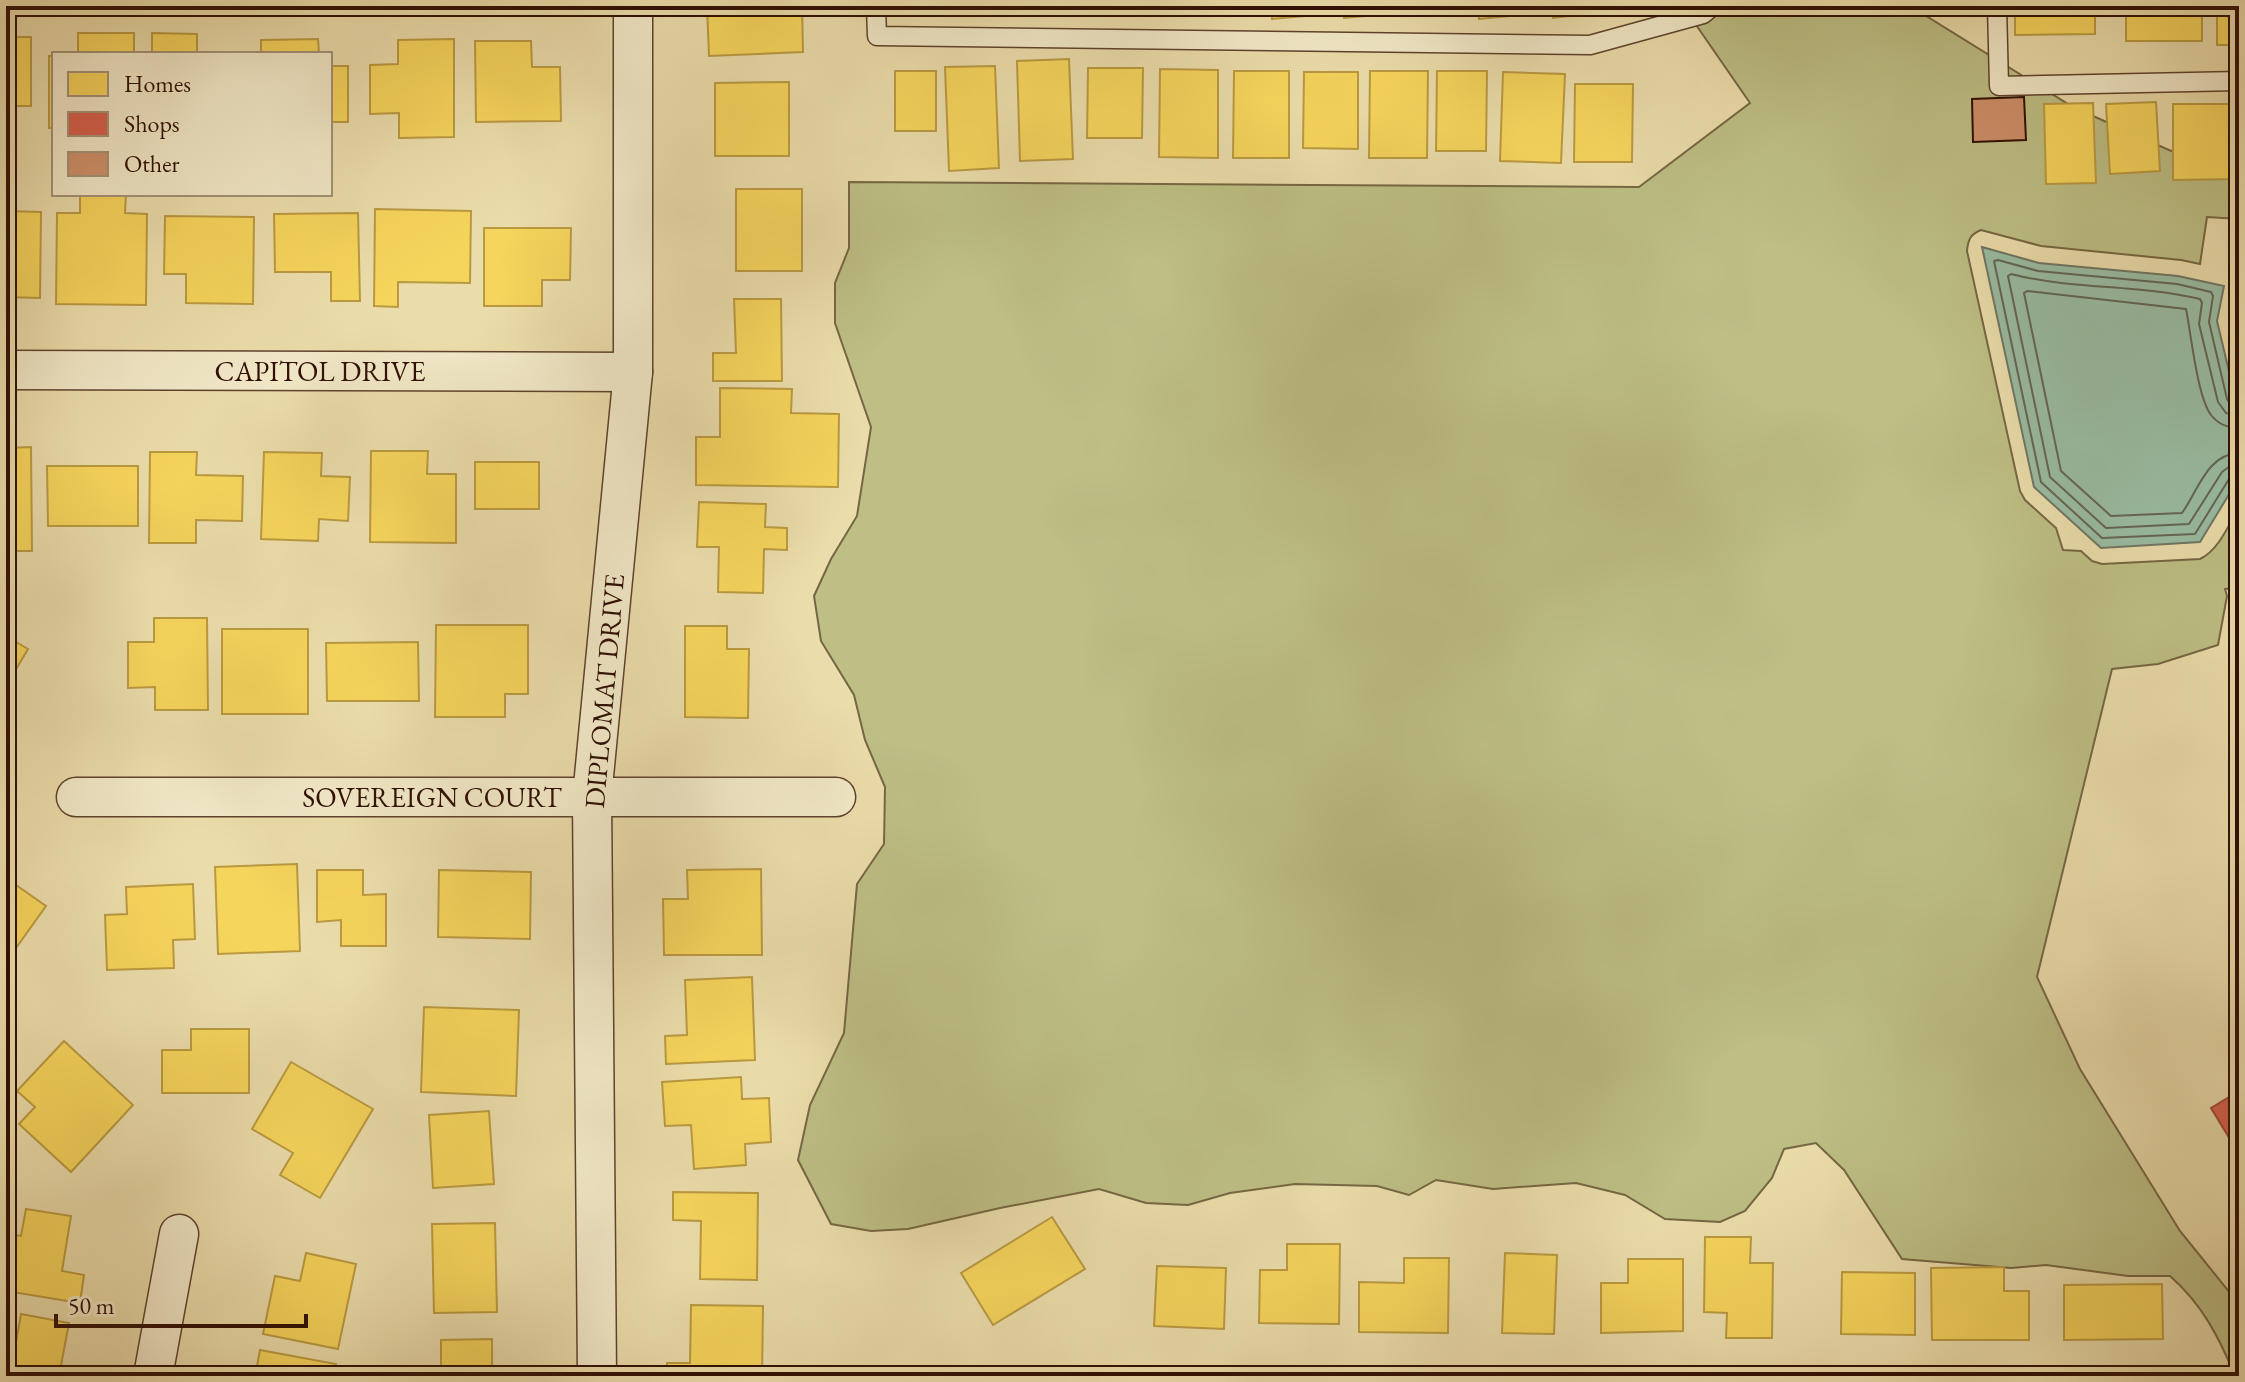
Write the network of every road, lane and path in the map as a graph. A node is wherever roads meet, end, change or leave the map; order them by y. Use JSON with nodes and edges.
{"nodes":[{"id":1,"x":633,"y":6,"type":"edge"},
{"id":2,"x":876,"y":6,"type":"edge"},
{"id":3,"x":1997,"y":6,"type":"edge"},
{"id":4,"x":1704,"y":9,"type":"edge"},
{"id":5,"x":2239,"y":81,"type":"edge"},
{"id":6,"x":6,"y":370,"type":"edge"},
{"id":7,"x":633,"y":372,"type":"junction"},
{"id":8,"x":76,"y":797,"type":"dead end"},
{"id":9,"x":592,"y":797,"type":"junction"},
{"id":10,"x":836,"y":797,"type":"dead end"},
{"id":11,"x":179,"y":1234,"type":"dead end"},
{"id":12,"x":153,"y":1376,"type":"edge"},
{"id":13,"x":597,"y":1376,"type":"edge"}],
"edges":[{"from":1,"to":7,"type":"street","name":"DIPLOMAT DRIVE"},
{"from":2,"to":4,"type":"lane"},
{"from":3,"to":5,"type":"lane"},
{"from":6,"to":7,"type":"street","name":"CAPITOL DRIVE"},
{"from":7,"to":9,"type":"street","name":"DIPLOMAT DRIVE"},
{"from":8,"to":9,"type":"street","name":"SOVEREIGN COURT"},
{"from":9,"to":10,"type":"street","name":"SOVEREIGN COURT"},
{"from":9,"to":13,"type":"street","name":"DIPLOMAT DRIVE"},
{"from":11,"to":12,"type":"street"}]}
